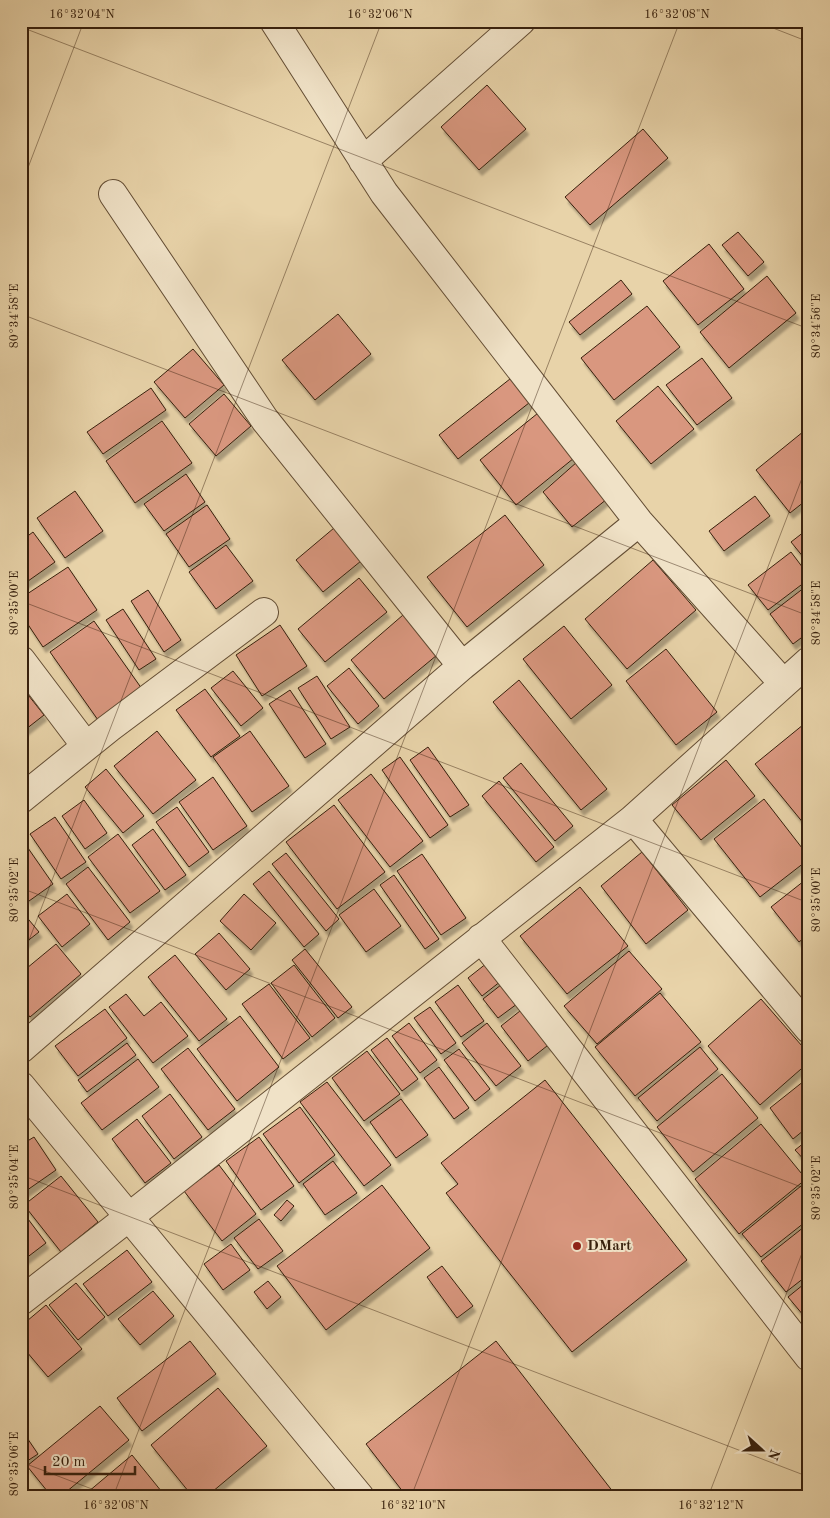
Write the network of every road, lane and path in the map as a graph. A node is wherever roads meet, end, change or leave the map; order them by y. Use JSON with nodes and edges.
{"nodes":[{"id":1,"x":274,"y":21,"type":"edge"},
{"id":2,"x":521,"y":21,"type":"edge"},
{"id":3,"x":363,"y":161,"type":"junction"},
{"id":4,"x":113,"y":194,"type":"dead end"},
{"id":5,"x":639,"y":522,"type":"junction"},
{"id":6,"x":264,"y":612,"type":"dead end"},
{"id":7,"x":21,"y":660,"type":"edge"},
{"id":8,"x":809,"y":661,"type":"edge"},
{"id":9,"x":462,"y":666,"type":"junction"},
{"id":10,"x":784,"y":683,"type":"junction"},
{"id":11,"x":86,"y":746,"type":"junction"},
{"id":12,"x":21,"y":799,"type":"edge"},
{"id":13,"x":633,"y":819,"type":"junction"},
{"id":14,"x":482,"y":938,"type":"junction"},
{"id":15,"x":809,"y":1029,"type":"edge"},
{"id":16,"x":21,"y":1049,"type":"edge"},
{"id":17,"x":21,"y":1086,"type":"edge"},
{"id":18,"x":129,"y":1217,"type":"junction"},
{"id":19,"x":21,"y":1301,"type":"edge"},
{"id":20,"x":809,"y":1357,"type":"edge"},
{"id":21,"x":360,"y":1497,"type":"edge"}],
"edges":[{"from":1,"to":3,"type":"street"},
{"from":2,"to":3,"type":"street"},
{"from":3,"to":5,"type":"street"},
{"from":4,"to":9,"type":"street"},
{"from":5,"to":9,"type":"street"},
{"from":5,"to":10,"type":"street"},
{"from":6,"to":11,"type":"street"},
{"from":7,"to":11,"type":"street"},
{"from":8,"to":10,"type":"street"},
{"from":9,"to":16,"type":"street"},
{"from":10,"to":13,"type":"street"},
{"from":11,"to":12,"type":"street"},
{"from":13,"to":14,"type":"street"},
{"from":13,"to":15,"type":"street"},
{"from":14,"to":18,"type":"street"},
{"from":14,"to":20,"type":"street"},
{"from":17,"to":18,"type":"street"},
{"from":18,"to":19,"type":"street"},
{"from":18,"to":21,"type":"street"}]}
